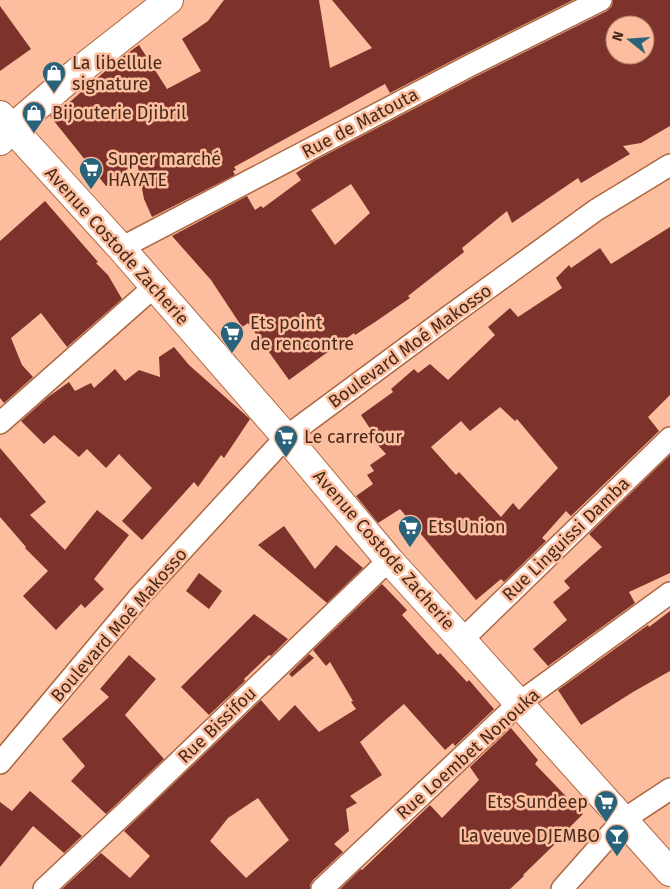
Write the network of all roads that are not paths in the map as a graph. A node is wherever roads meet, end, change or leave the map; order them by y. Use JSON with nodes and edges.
{"nodes":[{"id":1,"x":169,"y":0,"type":"edge"},
{"id":2,"x":601,"y":0,"type":"edge"},
{"id":3,"x":4,"y":128,"type":"edge"},
{"id":4,"x":670,"y":165,"type":"edge"},
{"id":5,"x":121,"y":248,"type":"junction"},
{"id":6,"x":154,"y":286,"type":"junction"},
{"id":7,"x":0,"y":423,"type":"edge"},
{"id":8,"x":286,"y":438,"type":"junction"},
{"id":9,"x":670,"y":438,"type":"edge"},
{"id":10,"x":389,"y":560,"type":"junction"},
{"id":11,"x":670,"y":593,"type":"edge"},
{"id":12,"x":462,"y":640,"type":"junction"},
{"id":13,"x":518,"y":703,"type":"junction"},
{"id":14,"x":0,"y":763,"type":"edge"},
{"id":15,"x":670,"y":789,"type":"edge"},
{"id":16,"x":623,"y":820,"type":"junction"},
{"id":17,"x":670,"y":872,"type":"edge"},
{"id":18,"x":44,"y":889,"type":"edge"},
{"id":19,"x":322,"y":889,"type":"edge"},
{"id":20,"x":562,"y":889,"type":"edge"}],
"edges":[{"from":1,"to":3,"type":"street"},
{"from":2,"to":5,"type":"street","name":"Rue de Matouta"},
{"from":3,"to":5,"type":"street","name":"Avenue Costode Zacherie"},
{"from":4,"to":8,"type":"street","name":"Boulevard Moé Makosso"},
{"from":5,"to":6,"type":"street","name":"Avenue Costode Zacherie"},
{"from":6,"to":7,"type":"street"},
{"from":6,"to":8,"type":"street","name":"Avenue Costode Zacherie"},
{"from":8,"to":10,"type":"street","name":"Avenue Costode Zacherie"},
{"from":8,"to":14,"type":"street","name":"Boulevard Moé Makosso"},
{"from":9,"to":12,"type":"street","name":"Rue Linguissi Damba"},
{"from":10,"to":12,"type":"street","name":"Avenue Costode Zacherie"},
{"from":10,"to":18,"type":"street","name":"Rue Bissifou"},
{"from":11,"to":13,"type":"street","name":"Rue Loembet Nonouka"},
{"from":12,"to":13,"type":"street","name":"Avenue Costode Zacherie"},
{"from":13,"to":16,"type":"street","name":"Avenue Costode Zacherie"},
{"from":13,"to":19,"type":"street","name":"Rue Loembet Nonouka"},
{"from":15,"to":16,"type":"street"},
{"from":16,"to":17,"type":"street","name":"Avenue Costode Zacherie"},
{"from":16,"to":20,"type":"street"}]}
